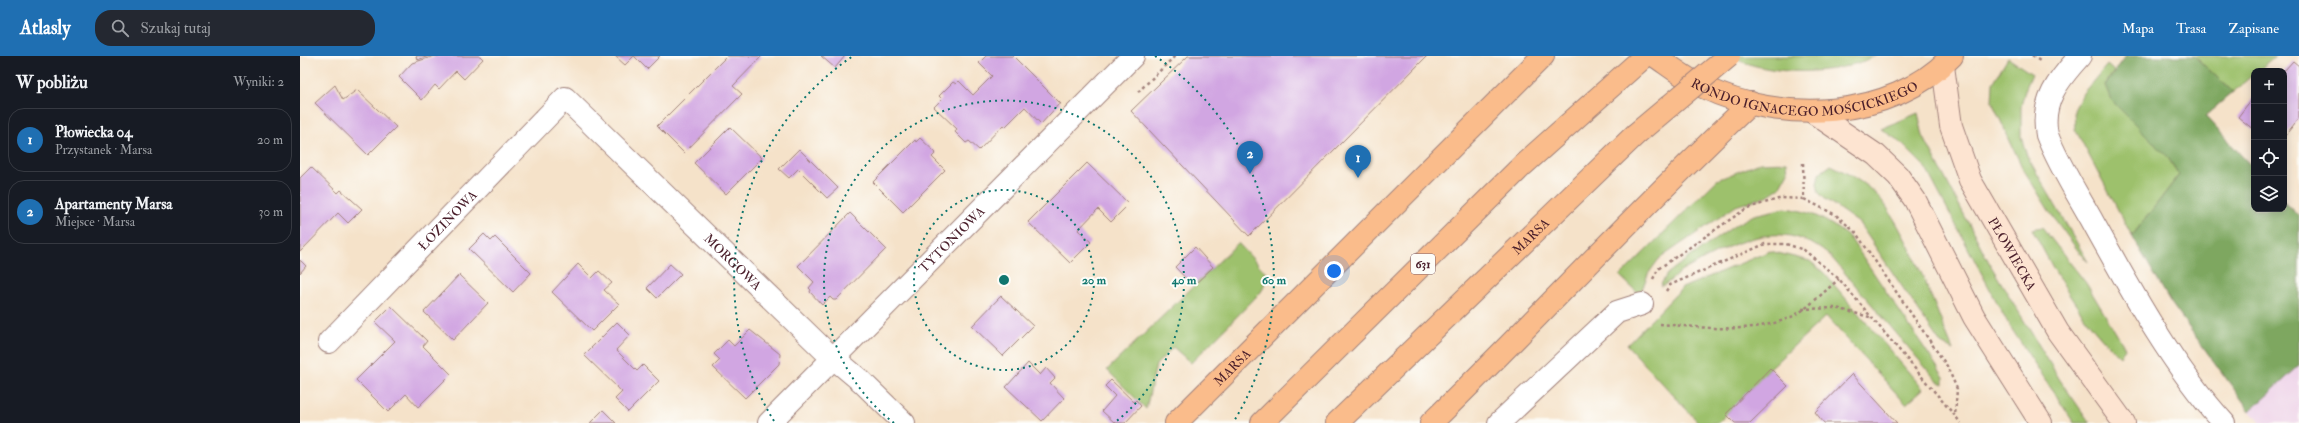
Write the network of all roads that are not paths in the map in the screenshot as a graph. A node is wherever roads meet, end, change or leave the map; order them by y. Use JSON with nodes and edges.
{"nodes":[{"id":1,"x":1133,"y":56,"type":"edge"},
{"id":2,"x":1543,"y":56,"type":"edge"},
{"id":3,"x":1645,"y":56,"type":"edge"},
{"id":4,"x":1655,"y":56,"type":"edge"},
{"id":5,"x":1729,"y":56,"type":"edge"},
{"id":6,"x":2080,"y":56,"type":"edge"},
{"id":7,"x":1948,"y":61,"type":"edge"},
{"id":8,"x":564,"y":98,"type":"joint"},
{"id":9,"x":1751,"y":103,"type":"junction"},
{"id":10,"x":1814,"y":112,"type":"junction"},
{"id":11,"x":1652,"y":300,"type":"road end"},
{"id":12,"x":329,"y":342,"type":"dead end"},
{"id":13,"x":833,"y":359,"type":"junction"},
{"id":14,"x":770,"y":423,"type":"edge"},
{"id":15,"x":904,"y":423,"type":"edge"},
{"id":16,"x":1176,"y":423,"type":"edge"},
{"id":17,"x":1262,"y":423,"type":"edge"},
{"id":18,"x":1337,"y":423,"type":"edge"},
{"id":19,"x":1431,"y":423,"type":"edge"},
{"id":20,"x":1500,"y":423,"type":"edge"},
{"id":21,"x":2041,"y":423,"type":"edge"},
{"id":22,"x":2124,"y":423,"type":"edge"},
{"id":23,"x":2224,"y":423,"type":"edge"}],
"edges":[{"from":1,"to":13,"type":"street","name":"TYTONIOWA"},
{"from":2,"to":16,"type":"main road","name":"MARSA"},
{"from":3,"to":17,"type":"main road","number":"631"},
{"from":4,"to":9,"type":"main road","name":"RONDO IGNACEGO MOŚCICKIEGO"},
{"from":5,"to":18,"type":"main road","name":"MARSA","bridge":true},
{"from":6,"to":23,"type":"street"},
{"from":7,"to":10,"type":"main road","name":"RONDO IGNACEGO MOŚCICKIEGO"},
{"from":7,"to":22,"type":"main road","name":"PŁOWIECKA"},
{"from":8,"to":12,"type":"street","name":"ŁOZINOWA"},
{"from":8,"to":13,"type":"street","name":"MORGOWA"},
{"from":9,"to":10,"type":"main road","name":"RONDO IGNACEGO MOŚCICKIEGO"},
{"from":9,"to":19,"type":"main road"},
{"from":10,"to":21,"type":"main road"},
{"from":11,"to":20,"type":"street"},
{"from":13,"to":14,"type":"street","name":"TYTONIOWA"},
{"from":13,"to":15,"type":"street","name":"MORGOWA"}]}
